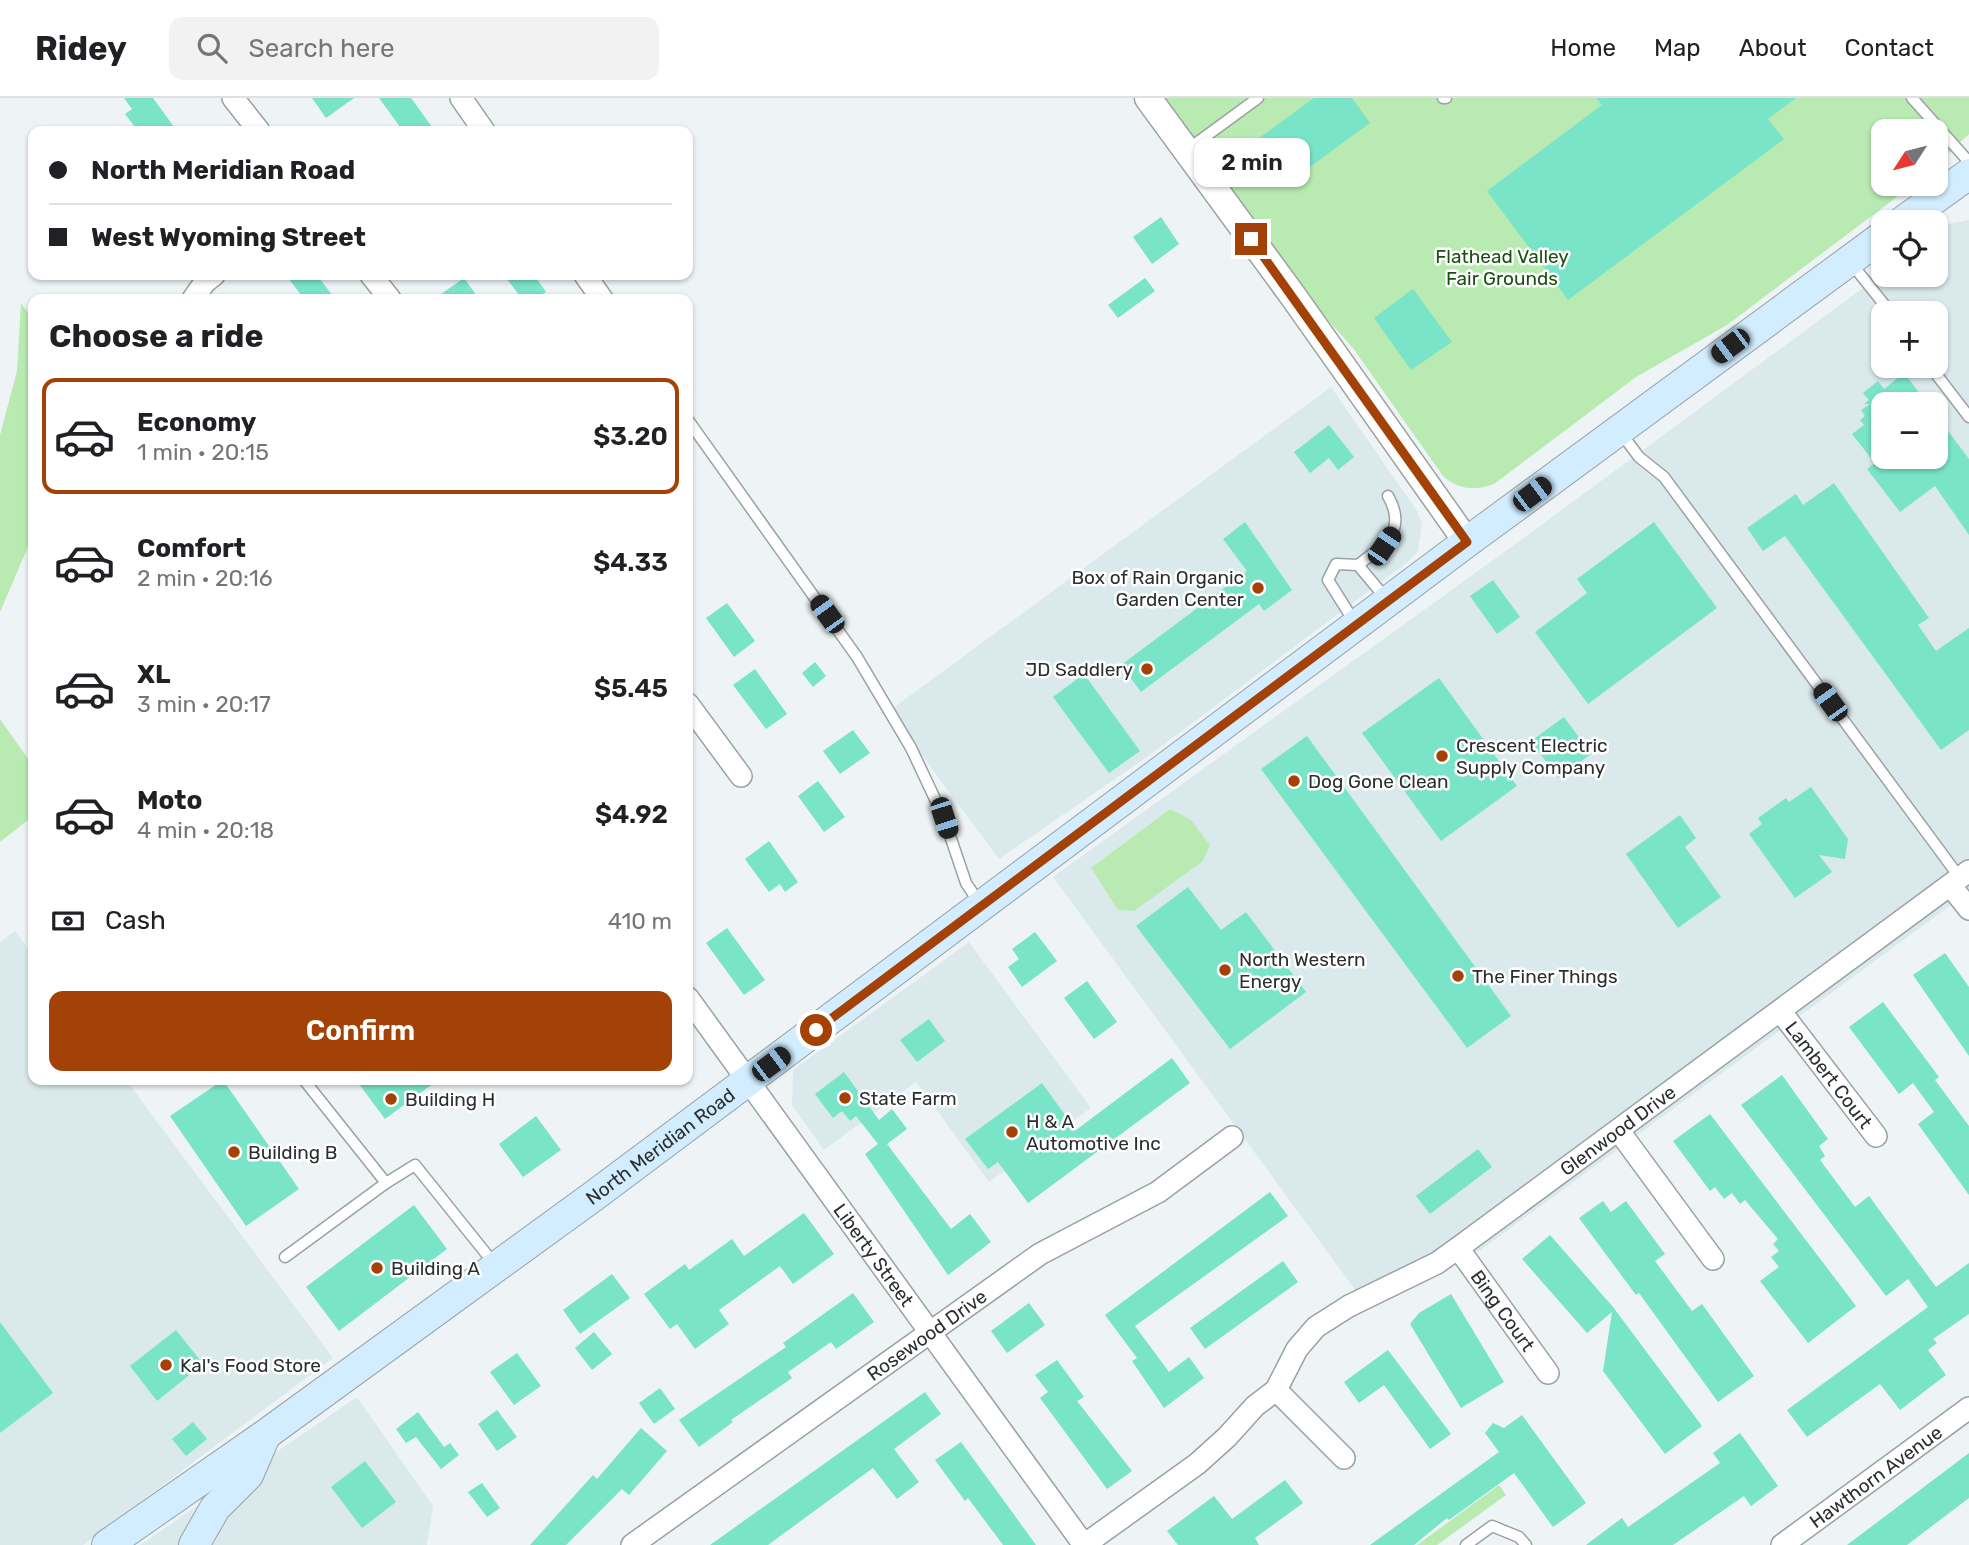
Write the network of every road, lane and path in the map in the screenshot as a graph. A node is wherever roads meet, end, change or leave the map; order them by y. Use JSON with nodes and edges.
{"nodes":[{"id":1,"x":233,"y":98,"type":"edge"},
{"id":2,"x":461,"y":98,"type":"edge"},
{"id":3,"x":1148,"y":98,"type":"edge"},
{"id":4,"x":1258,"y":98,"type":"edge"},
{"id":5,"x":1912,"y":98,"type":"edge"},
{"id":6,"x":255,"y":126,"type":"edge"},
{"id":7,"x":481,"y":126,"type":"edge"},
{"id":8,"x":1187,"y":150,"type":"junction"},
{"id":9,"x":1969,"y":162,"type":"edge"},
{"id":10,"x":1969,"y":174,"type":"edge"},
{"id":11,"x":1919,"y":210,"type":"edge"},
{"id":12,"x":1871,"y":245,"type":"edge"},
{"id":13,"x":1850,"y":261,"type":"junction"},
{"id":14,"x":208,"y":280,"type":"edge"},
{"id":15,"x":375,"y":280,"type":"edge"},
{"id":16,"x":197,"y":294,"type":"edge"},
{"id":17,"x":386,"y":294,"type":"edge"},
{"id":18,"x":1882,"y":301,"type":"edge"},
{"id":19,"x":1939,"y":378,"type":"edge"},
{"id":20,"x":1969,"y":417,"type":"edge"},
{"id":21,"x":693,"y":427,"type":"edge"},
{"id":22,"x":1619,"y":430,"type":"junction"},
{"id":23,"x":1388,"y":496,"type":"dead end"},
{"id":24,"x":1467,"y":542,"type":"junction"},
{"id":25,"x":1358,"y":565,"type":"junction"},
{"id":26,"x":1389,"y":602,"type":"junction"},
{"id":27,"x":1356,"y":626,"type":"junction"},
{"id":28,"x":693,"y":711,"type":"edge"},
{"id":29,"x":741,"y":776,"type":"dead end"},
{"id":30,"x":1960,"y":878,"type":"edge"},
{"id":31,"x":982,"y":906,"type":"junction"},
{"id":32,"x":1969,"y":909,"type":"edge"},
{"id":33,"x":693,"y":1005,"type":"edge"},
{"id":34,"x":1781,"y":1012,"type":"junction"},
{"id":35,"x":748,"y":1081,"type":"junction"},
{"id":36,"x":308,"y":1085,"type":"edge"},
{"id":37,"x":1619,"y":1131,"type":"junction"},
{"id":38,"x":1877,"y":1136,"type":"dead end"},
{"id":39,"x":1232,"y":1137,"type":"dead end"},
{"id":40,"x":386,"y":1182,"type":"junction"},
{"id":41,"x":1458,"y":1248,"type":"junction"},
{"id":42,"x":285,"y":1257,"type":"dead end"},
{"id":43,"x":1713,"y":1259,"type":"dead end"},
{"id":44,"x":496,"y":1266,"type":"junction"},
{"id":45,"x":931,"y":1332,"type":"junction"},
{"id":46,"x":1548,"y":1373,"type":"dead end"},
{"id":47,"x":1276,"y":1390,"type":"junction"},
{"id":48,"x":1969,"y":1408,"type":"edge"},
{"id":49,"x":265,"y":1435,"type":"junction"},
{"id":50,"x":1344,"y":1458,"type":"dead end"},
{"id":51,"x":107,"y":1545,"type":"edge"},
{"id":52,"x":194,"y":1545,"type":"edge"},
{"id":53,"x":632,"y":1545,"type":"edge"},
{"id":54,"x":1084,"y":1545,"type":"edge"},
{"id":55,"x":1466,"y":1545,"type":"edge"},
{"id":56,"x":1527,"y":1545,"type":"edge"},
{"id":57,"x":1782,"y":1545,"type":"edge"}],
"edges":[{"from":1,"to":6,"type":"street"},
{"from":2,"to":7,"type":"street"},
{"from":3,"to":8,"type":"street"},
{"from":4,"to":8,"type":"lane"},
{"from":5,"to":9,"type":"lane"},
{"from":8,"to":24,"type":"street"},
{"from":10,"to":11,"type":"main road"},
{"from":12,"to":13,"type":"main road","name":"North Meridian Road"},
{"from":13,"to":18,"type":"lane"},
{"from":13,"to":22,"type":"main road","name":"North Meridian Road"},
{"from":14,"to":16,"type":"street"},
{"from":15,"to":17,"type":"street"},
{"from":19,"to":20,"type":"lane"},
{"from":21,"to":31,"type":"lane"},
{"from":22,"to":24,"type":"main road","name":"North Meridian Road"},
{"from":22,"to":30,"type":"lane"},
{"from":23,"to":25,"type":"lane"},
{"from":24,"to":26,"type":"main road","name":"North Meridian Road"},
{"from":25,"to":26,"type":"lane"},
{"from":25,"to":27,"type":"lane"},
{"from":26,"to":27,"type":"main road","name":"North Meridian Road"},
{"from":27,"to":31,"type":"main road","name":"North Meridian Road"},
{"from":28,"to":29,"type":"street"},
{"from":30,"to":32,"type":"street"},
{"from":30,"to":34,"type":"street","name":"Glenwood Drive"},
{"from":31,"to":35,"type":"main road","name":"North Meridian Road"},
{"from":33,"to":35,"type":"street","name":"Liberty Street"},
{"from":34,"to":37,"type":"street","name":"Glenwood Drive"},
{"from":34,"to":38,"type":"street","name":"Lambert Court"},
{"from":35,"to":44,"type":"main road","name":"North Meridian Road"},
{"from":35,"to":45,"type":"street","name":"Liberty Street"},
{"from":36,"to":40,"type":"lane"},
{"from":37,"to":41,"type":"street","name":"Glenwood Drive"},
{"from":37,"to":43,"type":"street"},
{"from":39,"to":45,"type":"street","name":"Rosewood Drive"},
{"from":40,"to":42,"type":"lane"},
{"from":40,"to":44,"type":"lane"},
{"from":41,"to":46,"type":"street","name":"Bing Court"},
{"from":41,"to":47,"type":"street","name":"Glenwood Drive"},
{"from":44,"to":49,"type":"main road","name":"North Meridian Road"},
{"from":45,"to":53,"type":"street","name":"Rosewood Drive"},
{"from":45,"to":54,"type":"street","name":"Liberty Street"},
{"from":47,"to":50,"type":"street"},
{"from":47,"to":54,"type":"street","name":"Glenwood Drive"},
{"from":48,"to":57,"type":"street","name":"Hawthorn Avenue"},
{"from":49,"to":51,"type":"main road","name":"North Meridian Road"},
{"from":49,"to":52,"type":"main road"},
{"from":55,"to":56,"type":"lane"}]}
